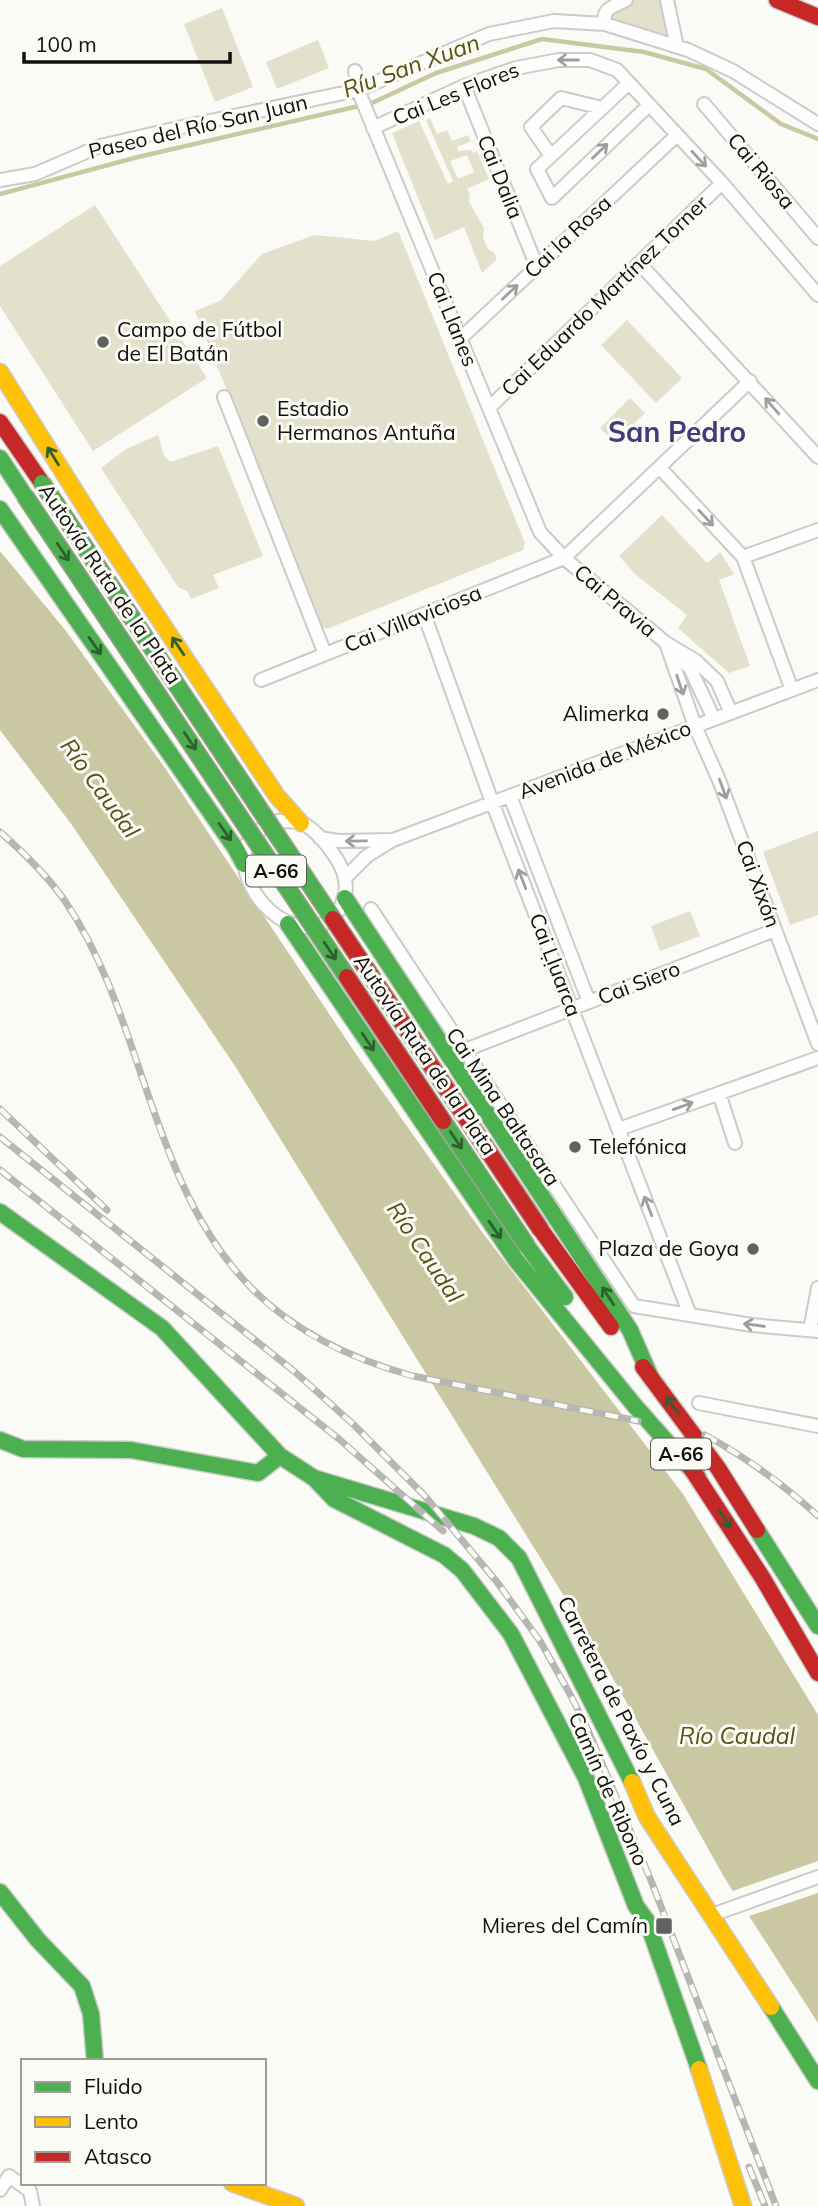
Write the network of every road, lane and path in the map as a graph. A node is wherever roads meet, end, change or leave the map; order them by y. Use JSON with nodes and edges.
{"nodes":[{"id":1,"x":626,"y":0,"type":"edge"},
{"id":2,"x":667,"y":0,"type":"edge"},
{"id":3,"x":777,"y":0,"type":"edge"},
{"id":4,"x":818,"y":17,"type":"edge"},
{"id":5,"x":605,"y":24,"type":"junction"},
{"id":6,"x":677,"y":47,"type":"junction"},
{"id":7,"x":355,"y":71,"type":"dead end"},
{"id":8,"x":629,"y":83,"type":"junction"},
{"id":9,"x":464,"y":86,"type":"junction"},
{"id":10,"x":358,"y":90,"type":"junction"},
{"id":11,"x":704,"y":104,"type":"dead end"},
{"id":12,"x":651,"y":107,"type":"junction"},
{"id":13,"x":602,"y":108,"type":"junction"},
{"id":14,"x":818,"y":124,"type":"edge"},
{"id":15,"x":373,"y":128,"type":"junction"},
{"id":16,"x":677,"y":135,"type":"junction"},
{"id":17,"x":551,"y":156,"type":"junction"},
{"id":18,"x":0,"y":180,"type":"edge"},
{"id":19,"x":722,"y":183,"type":"junction"},
{"id":20,"x":818,"y":238,"type":"edge"},
{"id":21,"x":639,"y":263,"type":"junction"},
{"id":22,"x":537,"y":267,"type":"junction"},
{"id":23,"x":818,"y":295,"type":"edge"},
{"id":24,"x":460,"y":339,"type":"junction"},
{"id":25,"x":0,"y":372,"type":"edge"},
{"id":26,"x":750,"y":381,"type":"junction"},
{"id":27,"x":224,"y":397,"type":"dead end"},
{"id":28,"x":489,"y":408,"type":"junction"},
{"id":29,"x":0,"y":422,"type":"edge"},
{"id":30,"x":818,"y":457,"type":"edge"},
{"id":31,"x":0,"y":458,"type":"edge"},
{"id":32,"x":0,"y":465,"type":"edge"},
{"id":33,"x":660,"y":468,"type":"junction"},
{"id":34,"x":25,"y":496,"type":"junction"},
{"id":35,"x":0,"y":509,"type":"edge"},
{"id":36,"x":818,"y":530,"type":"edge"},
{"id":37,"x":743,"y":557,"type":"junction"},
{"id":38,"x":564,"y":558,"type":"junction"},
{"id":39,"x":424,"y":614,"type":"junction"},
{"id":40,"x":666,"y":643,"type":"junction"},
{"id":41,"x":326,"y":654,"type":"junction"},
{"id":42,"x":261,"y":680,"type":"dead end"},
{"id":43,"x":818,"y":680,"type":"edge"},
{"id":44,"x":792,"y":690,"type":"junction"},
{"id":45,"x":731,"y":713,"type":"junction"},
{"id":46,"x":714,"y":719,"type":"junction"},
{"id":47,"x":695,"y":726,"type":"junction"},
{"id":48,"x":510,"y":796,"type":"junction"},
{"id":49,"x":492,"y":802,"type":"junction"},
{"id":50,"x":301,"y":822,"type":"junction"},
{"id":51,"x":320,"y":838,"type":"junction"},
{"id":52,"x":393,"y":840,"type":"junction"},
{"id":53,"x":244,"y":864,"type":"junction"},
{"id":54,"x":345,"y":878,"type":"junction"},
{"id":55,"x":345,"y":898,"type":"junction"},
{"id":56,"x":371,"y":909,"type":"dead end"},
{"id":57,"x":288,"y":925,"type":"junction"},
{"id":58,"x":775,"y":930,"type":"junction"},
{"id":59,"x":589,"y":1002,"type":"junction"},
{"id":60,"x":572,"y":1009,"type":"junction"},
{"id":61,"x":818,"y":1044,"type":"edge"},
{"id":62,"x":465,"y":1050,"type":"junction"},
{"id":63,"x":818,"y":1058,"type":"edge"},
{"id":64,"x":719,"y":1093,"type":"junction"},
{"id":65,"x":619,"y":1129,"type":"junction"},
{"id":66,"x":735,"y":1143,"type":"dead end"},
{"id":67,"x":0,"y":1212,"type":"edge"},
{"id":68,"x":818,"y":1288,"type":"edge"},
{"id":69,"x":690,"y":1315,"type":"junction"},
{"id":70,"x":814,"y":1331,"type":"edge"},
{"id":71,"x":651,"y":1378,"type":"junction"},
{"id":72,"x":699,"y":1403,"type":"dead end"},
{"id":73,"x":818,"y":1426,"type":"edge"},
{"id":74,"x":0,"y":1440,"type":"edge"},
{"id":75,"x":280,"y":1455,"type":"junction"},
{"id":76,"x":698,"y":1477,"type":"junction"},
{"id":77,"x":314,"y":1478,"type":"junction"},
{"id":78,"x":818,"y":1626,"type":"edge"},
{"id":79,"x":818,"y":1673,"type":"edge"},
{"id":80,"x":818,"y":1877,"type":"edge"},
{"id":81,"x":0,"y":1892,"type":"edge"},
{"id":82,"x":712,"y":1914,"type":"junction"},
{"id":83,"x":95,"y":2059,"type":"edge"},
{"id":84,"x":818,"y":2081,"type":"edge"},
{"id":85,"x":21,"y":2185,"type":"edge"},
{"id":86,"x":22,"y":2185,"type":"edge"},
{"id":87,"x":238,"y":2185,"type":"edge"},
{"id":88,"x":0,"y":2190,"type":"edge"},
{"id":89,"x":33,"y":2206,"type":"edge"},
{"id":90,"x":296,"y":2206,"type":"edge"},
{"id":91,"x":743,"y":2206,"type":"edge"}],
"edges":[{"from":1,"to":5,"type":"street"},
{"from":2,"to":6,"type":"street"},
{"from":3,"to":4,"type":"main road"},
{"from":5,"to":6,"type":"street","name":"Paseo del Río San Juan"},
{"from":5,"to":10,"type":"street","name":"Paseo del Río San Juan"},
{"from":6,"to":14,"type":"street","name":"Paseo del Río San Juan"},
{"from":7,"to":10,"type":"street","name":"Cai Llanes"},
{"from":8,"to":9,"type":"street","name":"Cai Les Flores","one_way":true},
{"from":8,"to":12,"type":"street","name":"Cai Les Flores"},
{"from":8,"to":13,"type":"street"},
{"from":9,"to":15,"type":"street","name":"Cai Les Flores"},
{"from":9,"to":22,"type":"street","name":"Cai Dalia"},
{"from":10,"to":15,"type":"street","name":"Cai Llanes"},
{"from":10,"to":18,"type":"street","name":"Paseo del Río San Juan"},
{"from":11,"to":20,"type":"street","name":"Cai Riosa"},
{"from":12,"to":16,"type":"street","name":"Cai Les Flores"},
{"from":17,"to":12,"type":"street","one_way":true},
{"from":13,"to":17,"type":"street"},
{"from":13,"to":17,"type":"street"},
{"from":15,"to":24,"type":"street","name":"Cai Llanes"},
{"from":16,"to":19,"type":"street","name":"Cai Les Flores","one_way":true},
{"from":16,"to":22,"type":"street","name":"Cai la Rosa"},
{"from":19,"to":21,"type":"street","name":"Cai Eduardo Martínez Torner"},
{"from":19,"to":23,"type":"street","name":"Cai Les Flores"},
{"from":21,"to":26,"type":"street"},
{"from":21,"to":28,"type":"street","name":"Cai Eduardo Martínez Torner"},
{"from":24,"to":22,"type":"street","name":"Cai la Rosa","one_way":true},
{"from":24,"to":28,"type":"street","name":"Cai Llanes"},
{"from":50,"to":25,"type":"main road","one_way":true},
{"from":30,"to":26,"type":"street","one_way":true},
{"from":26,"to":33,"type":"street"},
{"from":27,"to":41,"type":"street"},
{"from":28,"to":38,"type":"street","name":"Cai Llanes"},
{"from":29,"to":71,"type":"main road","name":"Autovía Ruta de la Plata","number":"A-66","bridge":true},
{"from":31,"to":34,"type":"main road","name":"Autovía Ruta de la Plata","number":"A-66"},
{"from":32,"to":34,"type":"main road"},
{"from":33,"to":37,"type":"street","one_way":true},
{"from":33,"to":38,"type":"street"},
{"from":34,"to":76,"type":"main road","name":"Autovía Ruta de la Plata","number":"A-66","one_way":true,"bridge":true},
{"from":35,"to":53,"type":"main road","number":"A-66","one_way":true},
{"from":36,"to":37,"type":"street"},
{"from":37,"to":44,"type":"street"},
{"from":38,"to":39,"type":"street","name":"Cai Villaviciosa"},
{"from":38,"to":40,"type":"street","name":"Cai Pravia"},
{"from":39,"to":41,"type":"street","name":"Cai Villaviciosa"},
{"from":39,"to":49,"type":"street","name":"Cai Ḷḷuarca"},
{"from":40,"to":45,"type":"street","name":"Cai Pravia"},
{"from":40,"to":46,"type":"street","name":"Cai Pravia"},
{"from":40,"to":47,"type":"street","name":"Cai Pravia","one_way":true},
{"from":41,"to":42,"type":"street","name":"Cai Villaviciosa"},
{"from":43,"to":44,"type":"street","name":"Avenida de México"},
{"from":44,"to":45,"type":"street","name":"Avenida de México"},
{"from":45,"to":46,"type":"street","name":"Avenida de México"},
{"from":46,"to":47,"type":"street","name":"Avenida de México"},
{"from":47,"to":48,"type":"street","name":"Avenida de México"},
{"from":47,"to":58,"type":"street","name":"Cai Xixón","one_way":true},
{"from":48,"to":49,"type":"street","name":"Avenida de México"},
{"from":48,"to":59,"type":"street"},
{"from":49,"to":52,"type":"street","name":"Avenida de México"},
{"from":60,"to":49,"type":"street","name":"Cai Ḷḷuarca","one_way":true},
{"from":50,"to":51,"type":"street"},
{"from":50,"to":53,"type":"street"},
{"from":52,"to":51,"type":"street","name":"Avenida de México","one_way":true},
{"from":51,"to":54,"type":"street"},
{"from":52,"to":54,"type":"street","name":"Avenida de México"},
{"from":53,"to":57,"type":"street"},
{"from":54,"to":55,"type":"street"},
{"from":55,"to":57,"type":"street"},
{"from":71,"to":55,"type":"main road","one_way":true},
{"from":56,"to":62,"type":"street","name":"Cai Mina Baltasara"},
{"from":57,"to":76,"type":"main road","one_way":true},
{"from":58,"to":59,"type":"street","name":"Cai Siero"},
{"from":58,"to":61,"type":"street","name":"Cai Xixón"},
{"from":59,"to":60,"type":"street","name":"Cai Siero"},
{"from":60,"to":62,"type":"street","name":"Cai Siero"},
{"from":60,"to":65,"type":"street","name":"Cai Ḷḷuarca"},
{"from":62,"to":69,"type":"street","name":"Cai Mina Baltasara"},
{"from":63,"to":64,"type":"street"},
{"from":65,"to":64,"type":"street","one_way":true},
{"from":64,"to":66,"type":"street"},
{"from":69,"to":65,"type":"street","name":"Cai Ḷḷuarca","one_way":true},
{"from":67,"to":75,"type":"main road"},
{"from":68,"to":70,"type":"street"},
{"from":70,"to":69,"type":"street","one_way":true},
{"from":78,"to":71,"type":"main road","name":"Autovía Ruta de la Plata","number":"A-66","one_way":true},
{"from":72,"to":73,"type":"street"},
{"from":74,"to":75,"type":"main road"},
{"from":75,"to":77,"type":"main road"},
{"from":76,"to":79,"type":"main road","name":"Autovía Ruta de la Plata","number":"A-66","one_way":true},
{"from":77,"to":82,"type":"main road","name":"Carretera de Paxío y Cuna"},
{"from":77,"to":91,"type":"main road","name":"Camín de Ribono"},
{"from":80,"to":82,"type":"street"},
{"from":81,"to":83,"type":"main road"},
{"from":82,"to":84,"type":"main road","name":"Carretera de Paxío y Cuna"},
{"from":85,"to":88,"type":"street"},
{"from":86,"to":89,"type":"street"},
{"from":87,"to":90,"type":"main road"}]}
